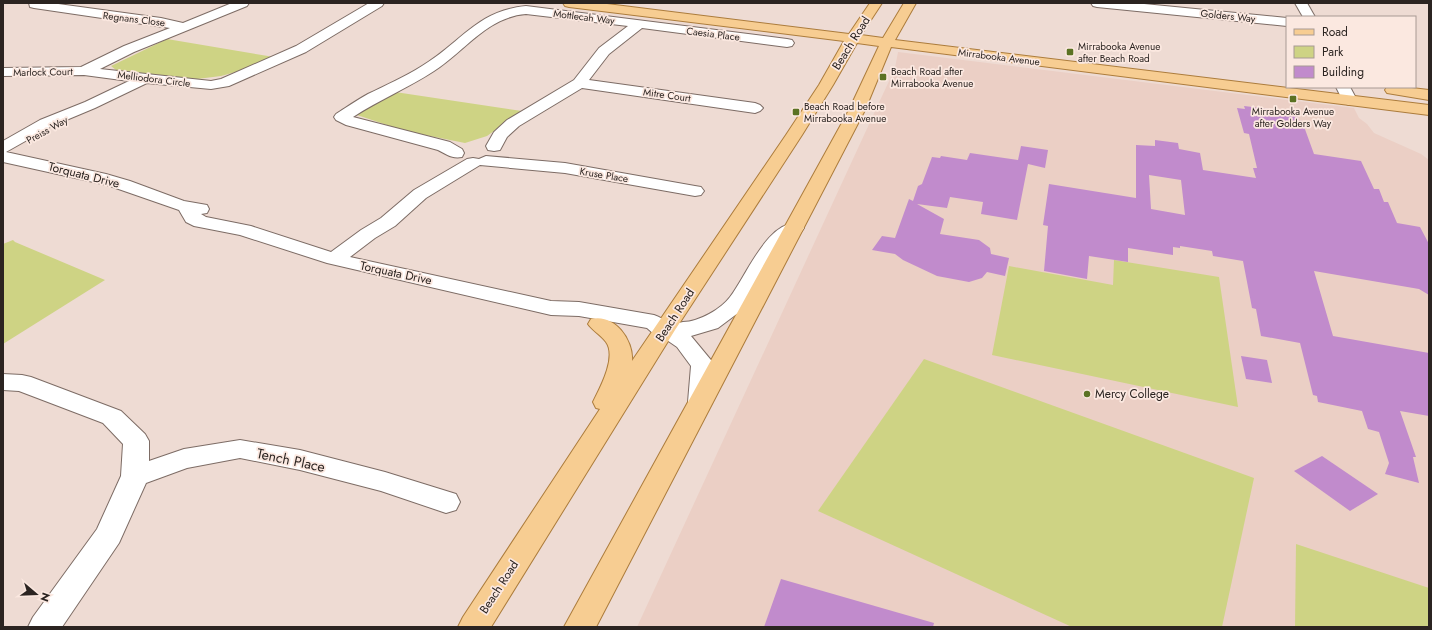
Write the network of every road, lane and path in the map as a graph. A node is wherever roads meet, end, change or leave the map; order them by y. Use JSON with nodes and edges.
{"nodes":[{"id":1,"x":243,"y":3,"type":"edge"},
{"id":2,"x":378,"y":3,"type":"edge"},
{"id":3,"x":569,"y":3,"type":"edge"},
{"id":4,"x":636,"y":3,"type":"edge"},
{"id":5,"x":876,"y":3,"type":"edge"},
{"id":6,"x":910,"y":3,"type":"edge"},
{"id":7,"x":920,"y":3,"type":"edge"},
{"id":8,"x":1097,"y":3,"type":"edge"},
{"id":9,"x":1302,"y":3,"type":"edge"},
{"id":10,"x":34,"y":4,"type":"edge"},
{"id":11,"x":727,"y":15,"type":"junction"},
{"id":12,"x":1308,"y":16,"type":"edge"},
{"id":13,"x":1286,"y":22,"type":"edge"},
{"id":14,"x":827,"y":23,"type":"dead end"},
{"id":15,"x":639,"y":24,"type":"junction"},
{"id":16,"x":185,"y":27,"type":"junction"},
{"id":17,"x":854,"y":30,"type":"junction"},
{"id":18,"x":814,"y":33,"type":"junction"},
{"id":19,"x":917,"y":34,"type":"junction"},
{"id":20,"x":787,"y":43,"type":"dead end"},
{"id":21,"x":887,"y":43,"type":"junction"},
{"id":22,"x":84,"y":71,"type":"junction"},
{"id":23,"x":3,"y":72,"type":"edge"},
{"id":24,"x":146,"y":78,"type":"junction"},
{"id":25,"x":1279,"y":78,"type":"dead end"},
{"id":26,"x":579,"y":82,"type":"junction"},
{"id":27,"x":826,"y":85,"type":"junction"},
{"id":28,"x":1286,"y":88,"type":"edge"},
{"id":29,"x":1286,"y":88,"type":"edge"},
{"id":30,"x":1376,"y":88,"type":"dead end"},
{"id":31,"x":1346,"y":94,"type":"edge"},
{"id":32,"x":1429,"y":95,"type":"edge"},
{"id":33,"x":90,"y":105,"type":"junction"},
{"id":34,"x":755,"y":108,"type":"dead end"},
{"id":35,"x":1429,"y":110,"type":"edge"},
{"id":36,"x":3,"y":148,"type":"edge"},
{"id":37,"x":475,"y":150,"type":"junction"},
{"id":38,"x":3,"y":153,"type":"edge"},
{"id":39,"x":3,"y":158,"type":"edge"},
{"id":40,"x":695,"y":191,"type":"dead end"},
{"id":41,"x":794,"y":228,"type":"junction"},
{"id":42,"x":327,"y":257,"type":"junction"},
{"id":43,"x":551,"y":308,"type":"junction"},
{"id":44,"x":599,"y":324,"type":"junction"},
{"id":45,"x":664,"y":330,"type":"junction"},
{"id":46,"x":3,"y":382,"type":"edge"},
{"id":47,"x":700,"y":402,"type":"junction"},
{"id":48,"x":574,"y":470,"type":"junction"},
{"id":49,"x":135,"y":476,"type":"junction"},
{"id":50,"x":446,"y":502,"type":"dead end"},
{"id":51,"x":44,"y":627,"type":"edge"},
{"id":52,"x":474,"y":627,"type":"edge"},
{"id":53,"x":580,"y":627,"type":"edge"}],
"edges":[{"from":1,"to":16,"type":"street","name":"Melliodora Circle"},
{"from":2,"to":24,"type":"street","name":"Melliodora Circle"},
{"from":3,"to":18,"type":"main road","name":"Mirrabooka Avenue"},
{"from":4,"to":11,"type":"main road","name":"Mirrabooka Avenue"},
{"from":5,"to":17,"type":"main road","name":"Beach Road"},
{"from":6,"to":21,"type":"main road"},
{"from":7,"to":19,"type":"main road"},
{"from":8,"to":13,"type":"street","name":"Golders Way"},
{"from":9,"to":12,"type":"street"},
{"from":10,"to":16,"type":"street","name":"Regnans Close"},
{"from":11,"to":14,"type":"main road"},
{"from":11,"to":17,"type":"main road","name":"Mirrabooka Avenue"},
{"from":15,"to":20,"type":"street","name":"Caesia Place"},
{"from":15,"to":26,"type":"street","name":"Mottlecah Way"},
{"from":15,"to":37,"type":"street","name":"Mottlecah Way"},
{"from":16,"to":22,"type":"street","name":"Melliodora Circle"},
{"from":17,"to":18,"type":"main road","name":"Mirrabooka Avenue"},
{"from":17,"to":21,"type":"main road","name":"Mirrabooka Avenue"},
{"from":17,"to":27,"type":"main road","name":"Beach Road"},
{"from":18,"to":27,"type":"main road"},
{"from":19,"to":21,"type":"main road","name":"Mirrabooka Avenue"},
{"from":19,"to":25,"type":"main road","name":"Mirrabooka Avenue"},
{"from":21,"to":28,"type":"main road","name":"Mirrabooka Avenue"},
{"from":21,"to":41,"type":"main road"},
{"from":22,"to":23,"type":"street","name":"Marlock Court"},
{"from":22,"to":24,"type":"street","name":"Melliodora Circle"},
{"from":24,"to":33,"type":"street","name":"Preiss Way"},
{"from":26,"to":34,"type":"street","name":"Mitre Court"},
{"from":26,"to":37,"type":"street","name":"Mottlecah Way"},
{"from":27,"to":45,"type":"main road","name":"Beach Road"},
{"from":29,"to":31,"type":"main road","name":"Mirrabooka Avenue"},
{"from":30,"to":32,"type":"main road"},
{"from":31,"to":35,"type":"main road","name":"Mirrabooka Avenue"},
{"from":33,"to":36,"type":"street","name":"Preiss Way"},
{"from":33,"to":38,"type":"street","name":"Preiss Way"},
{"from":37,"to":40,"type":"street","name":"Kruse Place"},
{"from":37,"to":42,"type":"street","name":"Mottlecah Way"},
{"from":39,"to":42,"type":"street","name":"Torquata Drive"},
{"from":41,"to":45,"type":"street","name":"Torquata Drive"},
{"from":41,"to":47,"type":"main road"},
{"from":42,"to":43,"type":"street","name":"Torquata Drive"},
{"from":43,"to":44,"type":"street","name":"Torquata Drive"},
{"from":43,"to":45,"type":"street","name":"Torquata Drive"},
{"from":44,"to":45,"type":"street","name":"Torquata Drive"},
{"from":44,"to":48,"type":"main road"},
{"from":45,"to":47,"type":"street","name":"Torquata Drive"},
{"from":45,"to":48,"type":"main road","name":"Beach Road"},
{"from":46,"to":49,"type":"street"},
{"from":47,"to":53,"type":"main road"},
{"from":48,"to":52,"type":"main road","name":"Beach Road"},
{"from":49,"to":50,"type":"street","name":"Tench Place"},
{"from":49,"to":51,"type":"street"}]}
